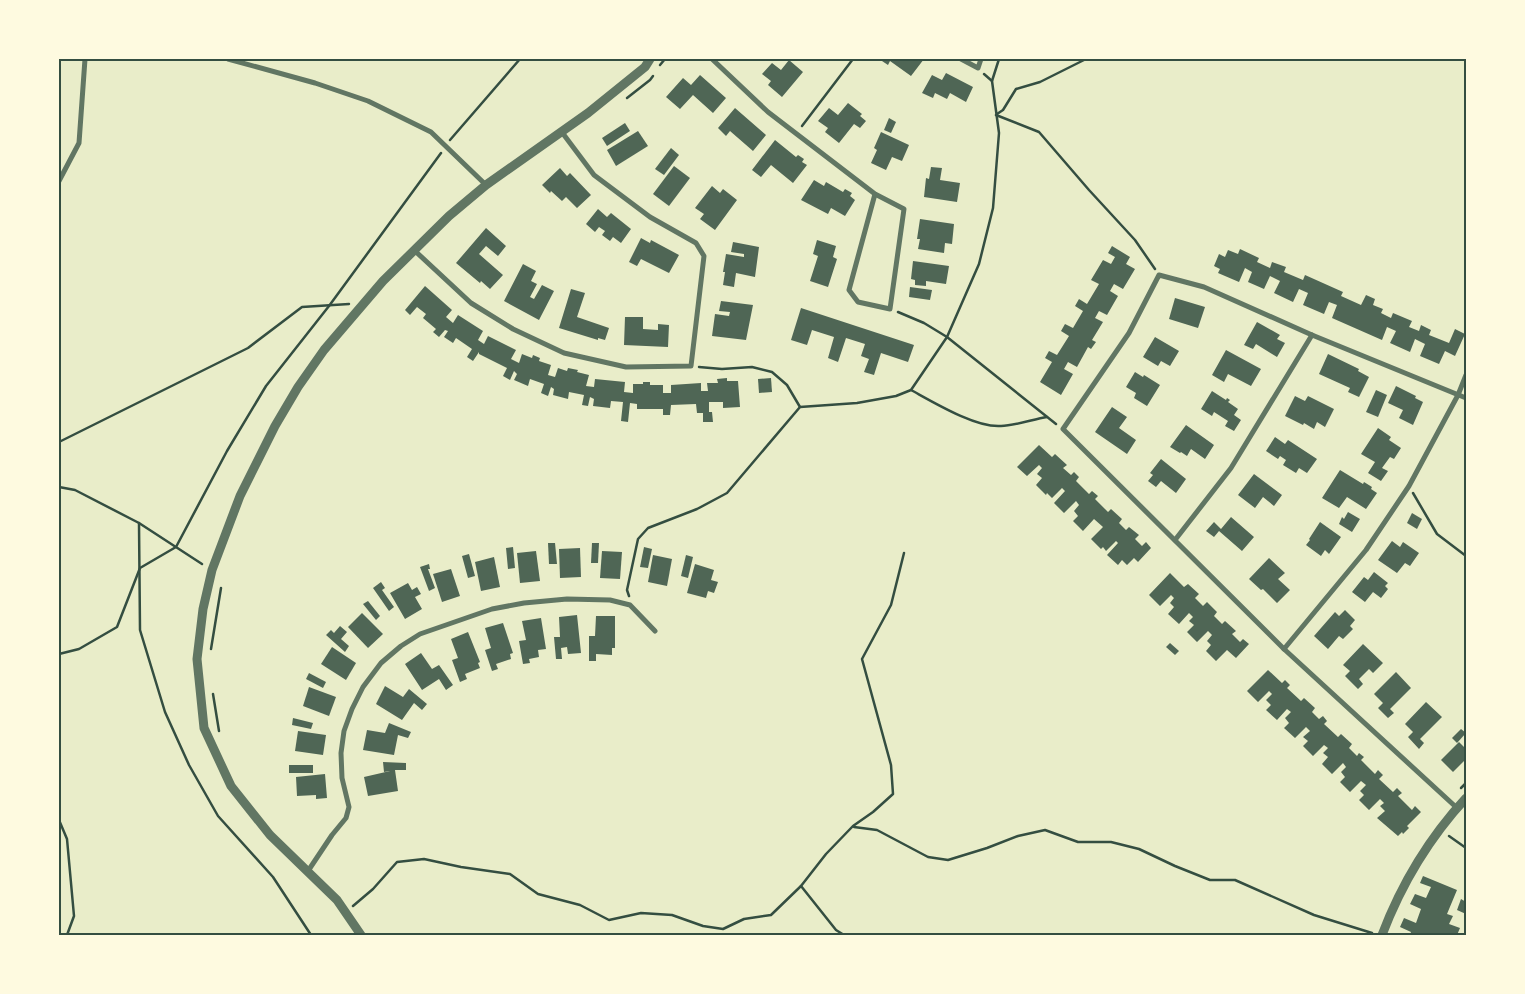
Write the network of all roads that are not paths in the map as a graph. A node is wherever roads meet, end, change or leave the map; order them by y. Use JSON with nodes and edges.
{"nodes":[{"id":1,"x":85,"y":59,"type":"edge"},
{"id":2,"x":228,"y":59,"type":"edge"},
{"id":3,"x":650,"y":59,"type":"edge"},
{"id":4,"x":712,"y":59,"type":"edge"},
{"id":5,"x":961,"y":59,"type":"edge"},
{"id":6,"x":981,"y":59,"type":"edge"},
{"id":7,"x":561,"y":131,"type":"junction"},
{"id":8,"x":59,"y":181,"type":"edge"},
{"id":9,"x":486,"y":185,"type":"junction"},
{"id":10,"x":875,"y":194,"type":"junction"},
{"id":11,"x":414,"y":250,"type":"junction"},
{"id":12,"x":1312,"y":335,"type":"junction"},
{"id":13,"x":1466,"y":375,"type":"edge"},
{"id":14,"x":1458,"y":395,"type":"junction"},
{"id":15,"x":1466,"y":398,"type":"edge"},
{"id":16,"x":1175,"y":540,"type":"junction"},
{"id":17,"x":654,"y":631,"type":"dead end"},
{"id":18,"x":1284,"y":649,"type":"junction"},
{"id":19,"x":1466,"y":798,"type":"edge"},
{"id":20,"x":1457,"y":808,"type":"junction"},
{"id":21,"x":308,"y":870,"type":"junction"},
{"id":22,"x":1378,"y":934,"type":"edge"},
{"id":23,"x":361,"y":935,"type":"edge"}],
"edges":[{"from":1,"to":8,"type":"street"},
{"from":2,"to":9,"type":"street"},
{"from":3,"to":7,"type":"street"},
{"from":4,"to":10,"type":"street"},
{"from":5,"to":6,"type":"street"},
{"from":7,"to":9,"type":"street"},
{"from":7,"to":11,"type":"street"},
{"from":9,"to":11,"type":"street"},
{"from":10,"to":10,"type":"street"},
{"from":11,"to":21,"type":"street"},
{"from":12,"to":14,"type":"street"},
{"from":12,"to":16,"type":"street"},
{"from":12,"to":16,"type":"street"},
{"from":13,"to":14,"type":"street"},
{"from":14,"to":15,"type":"street"},
{"from":14,"to":18,"type":"street"},
{"from":16,"to":18,"type":"street"},
{"from":17,"to":21,"type":"street"},
{"from":18,"to":20,"type":"street"},
{"from":19,"to":20,"type":"street"},
{"from":20,"to":22,"type":"street"},
{"from":21,"to":23,"type":"street"}]}
